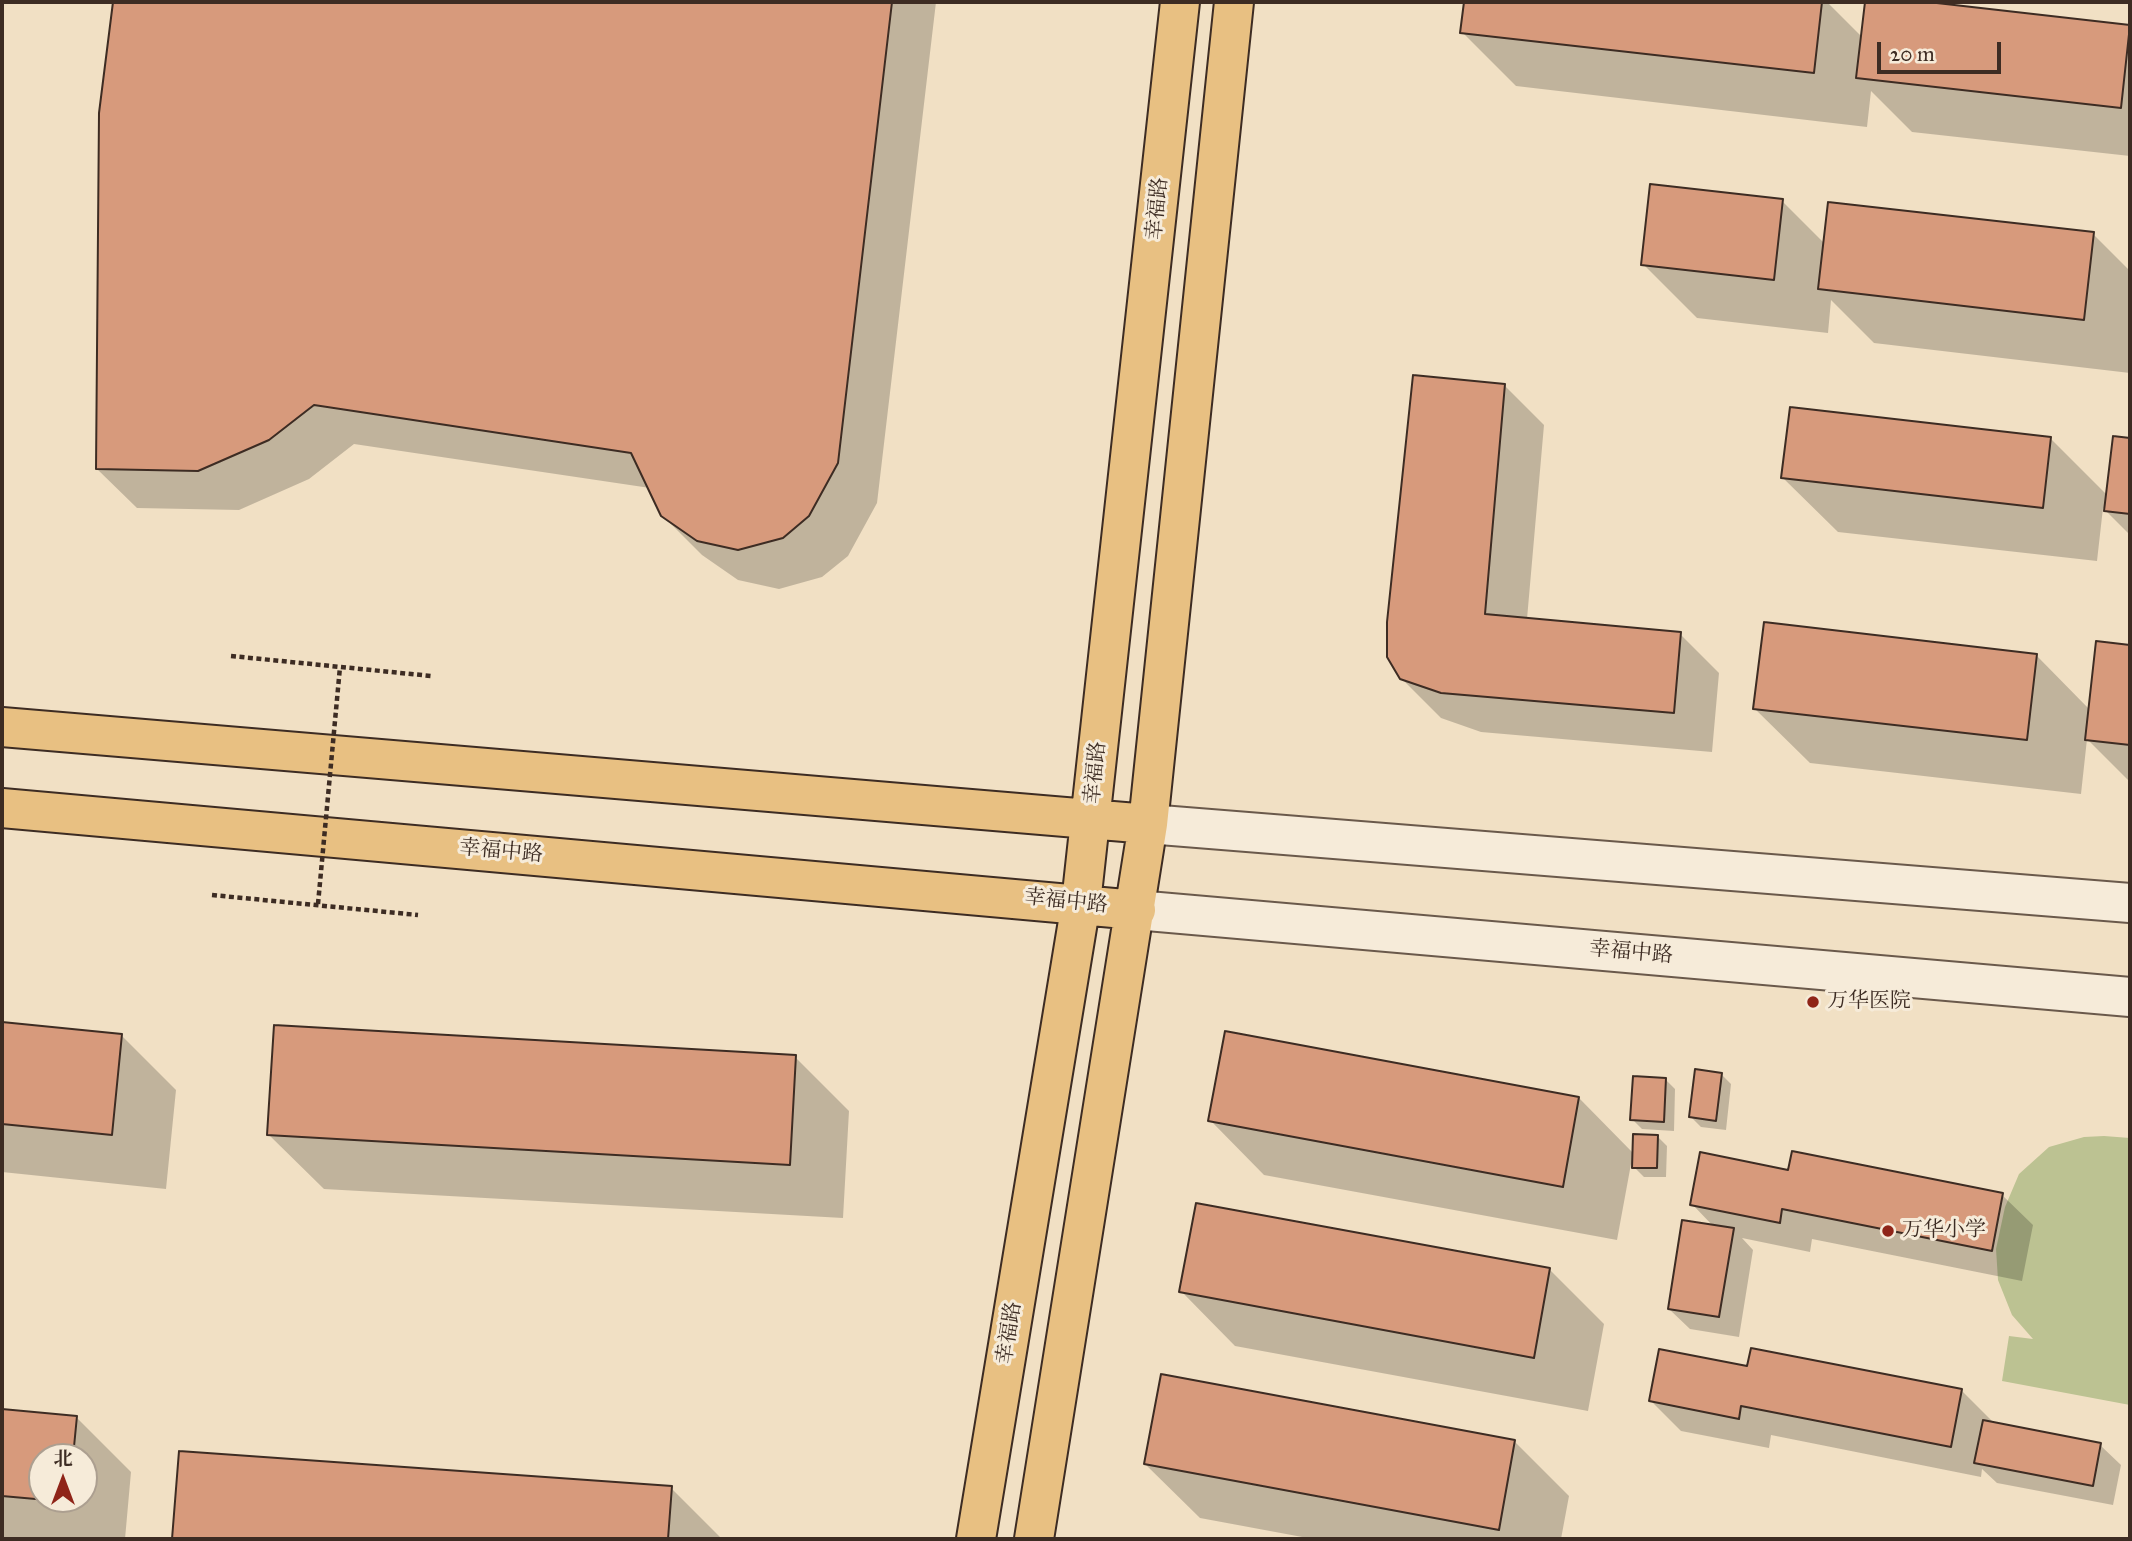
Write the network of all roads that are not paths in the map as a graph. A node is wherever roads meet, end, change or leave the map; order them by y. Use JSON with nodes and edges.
{"nodes":[{"id":1,"x":1180,"y":2,"type":"edge"},
{"id":2,"x":1234,"y":2,"type":"edge"},
{"id":3,"x":2,"y":727,"type":"edge"},
{"id":4,"x":2,"y":808,"type":"edge"},
{"id":5,"x":1091,"y":819,"type":"junction"},
{"id":6,"x":1148,"y":824,"type":"junction"},
{"id":7,"x":1081,"y":903,"type":"junction"},
{"id":8,"x":2130,"y":904,"type":"edge"},
{"id":9,"x":1136,"y":910,"type":"junction"},
{"id":10,"x":2130,"y":997,"type":"edge"},
{"id":11,"x":975,"y":1539,"type":"edge"},
{"id":12,"x":1034,"y":1539,"type":"edge"}],
"edges":[{"from":1,"to":5,"type":"main road","name":"幸福路"},
{"from":2,"to":6,"type":"main road"},
{"from":3,"to":5,"type":"main road"},
{"from":4,"to":7,"type":"main road","name":"幸福中路"},
{"from":5,"to":6,"type":"main road"},
{"from":5,"to":7,"type":"main road","name":"幸福路"},
{"from":6,"to":8,"type":"street"},
{"from":6,"to":9,"type":"main road"},
{"from":7,"to":9,"type":"main road","name":"幸福中路"},
{"from":7,"to":11,"type":"main road","name":"幸福路"},
{"from":9,"to":10,"type":"street","name":"幸福中路"},
{"from":9,"to":12,"type":"main road"}]}
